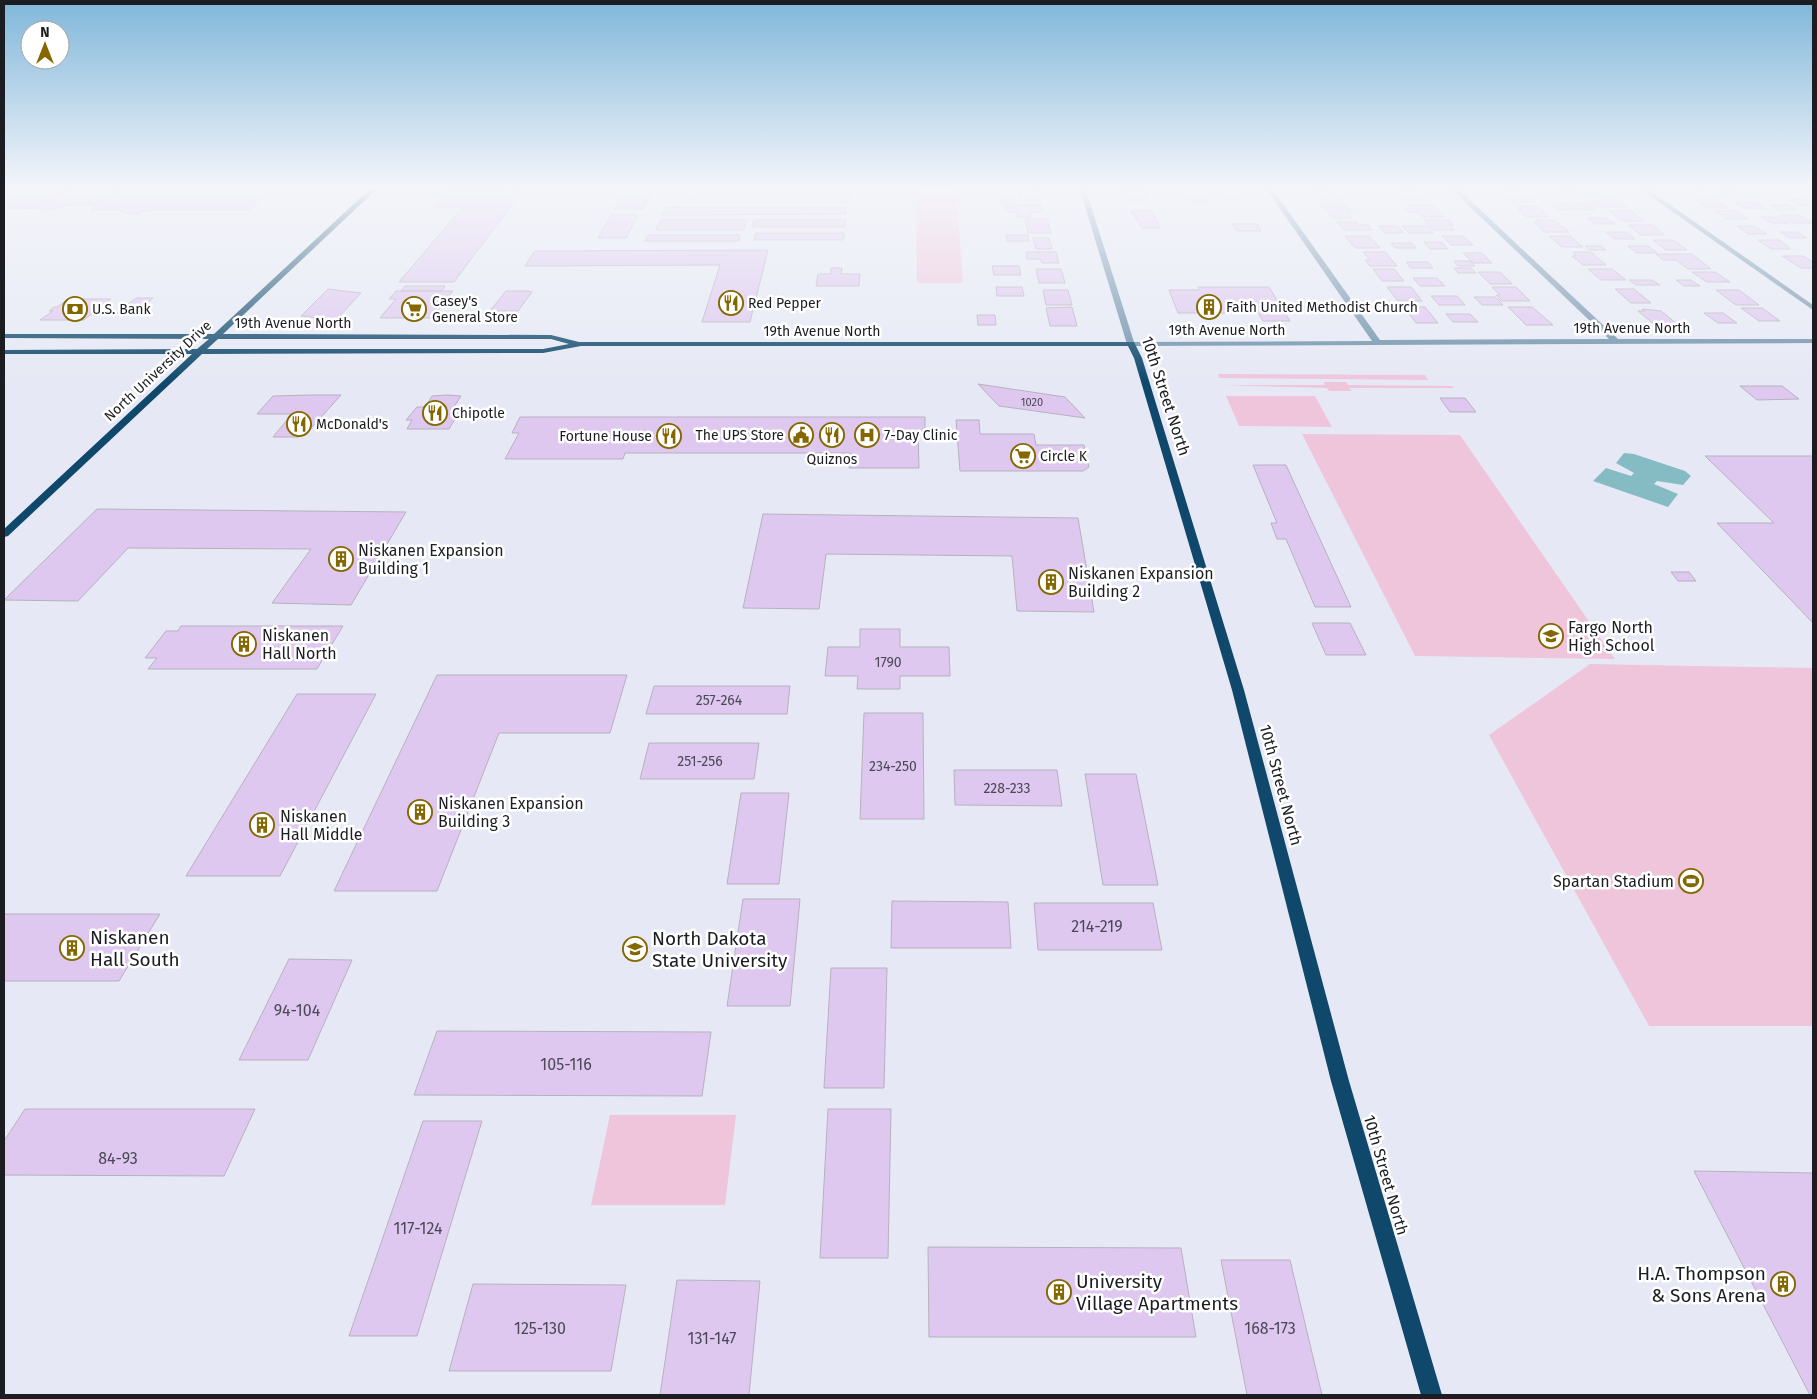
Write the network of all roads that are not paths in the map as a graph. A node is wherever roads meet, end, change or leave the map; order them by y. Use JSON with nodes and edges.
{"nodes":[{"id":1,"x":306,"y":252,"type":"edge"},
{"id":2,"x":1102,"y":252,"type":"edge"},
{"id":3,"x":1314,"y":252,"type":"edge"},
{"id":4,"x":1520,"y":252,"type":"edge"},
{"id":5,"x":1733,"y":252,"type":"edge"},
{"id":6,"x":1813,"y":308,"type":"edge"},
{"id":7,"x":4,"y":336,"type":"edge"},
{"id":8,"x":214,"y":337,"type":"junction"},
{"id":9,"x":1813,"y":341,"type":"edge"},
{"id":10,"x":1616,"y":342,"type":"junction"},
{"id":11,"x":1378,"y":343,"type":"junction"},
{"id":12,"x":581,"y":344,"type":"junction"},
{"id":13,"x":1131,"y":344,"type":"junction"},
{"id":14,"x":4,"y":352,"type":"edge"},
{"id":15,"x":197,"y":353,"type":"junction"},
{"id":16,"x":4,"y":534,"type":"edge"},
{"id":17,"x":1432,"y":1395,"type":"edge"}],
"edges":[{"from":1,"to":8,"type":"main road","name":"North University Drive"},
{"from":2,"to":13,"type":"street","name":"10th Street North"},
{"from":3,"to":11,"type":"street"},
{"from":4,"to":10,"type":"street"},
{"from":5,"to":6,"type":"street"},
{"from":7,"to":8,"type":"main road","name":"19th Avenue North"},
{"from":8,"to":12,"type":"main road","name":"19th Avenue North"},
{"from":8,"to":15,"type":"main road","name":"North University Drive"},
{"from":9,"to":10,"type":"street","name":"19th Avenue North"},
{"from":10,"to":11,"type":"street","name":"19th Avenue North"},
{"from":11,"to":13,"type":"street","name":"19th Avenue North"},
{"from":12,"to":13,"type":"main road","name":"19th Avenue North"},
{"from":12,"to":15,"type":"main road","name":"19th Avenue North"},
{"from":13,"to":17,"type":"main road","name":"10th Street North"},
{"from":14,"to":15,"type":"main road","name":"19th Avenue North"},
{"from":15,"to":16,"type":"main road","name":"North University Drive"}]}
